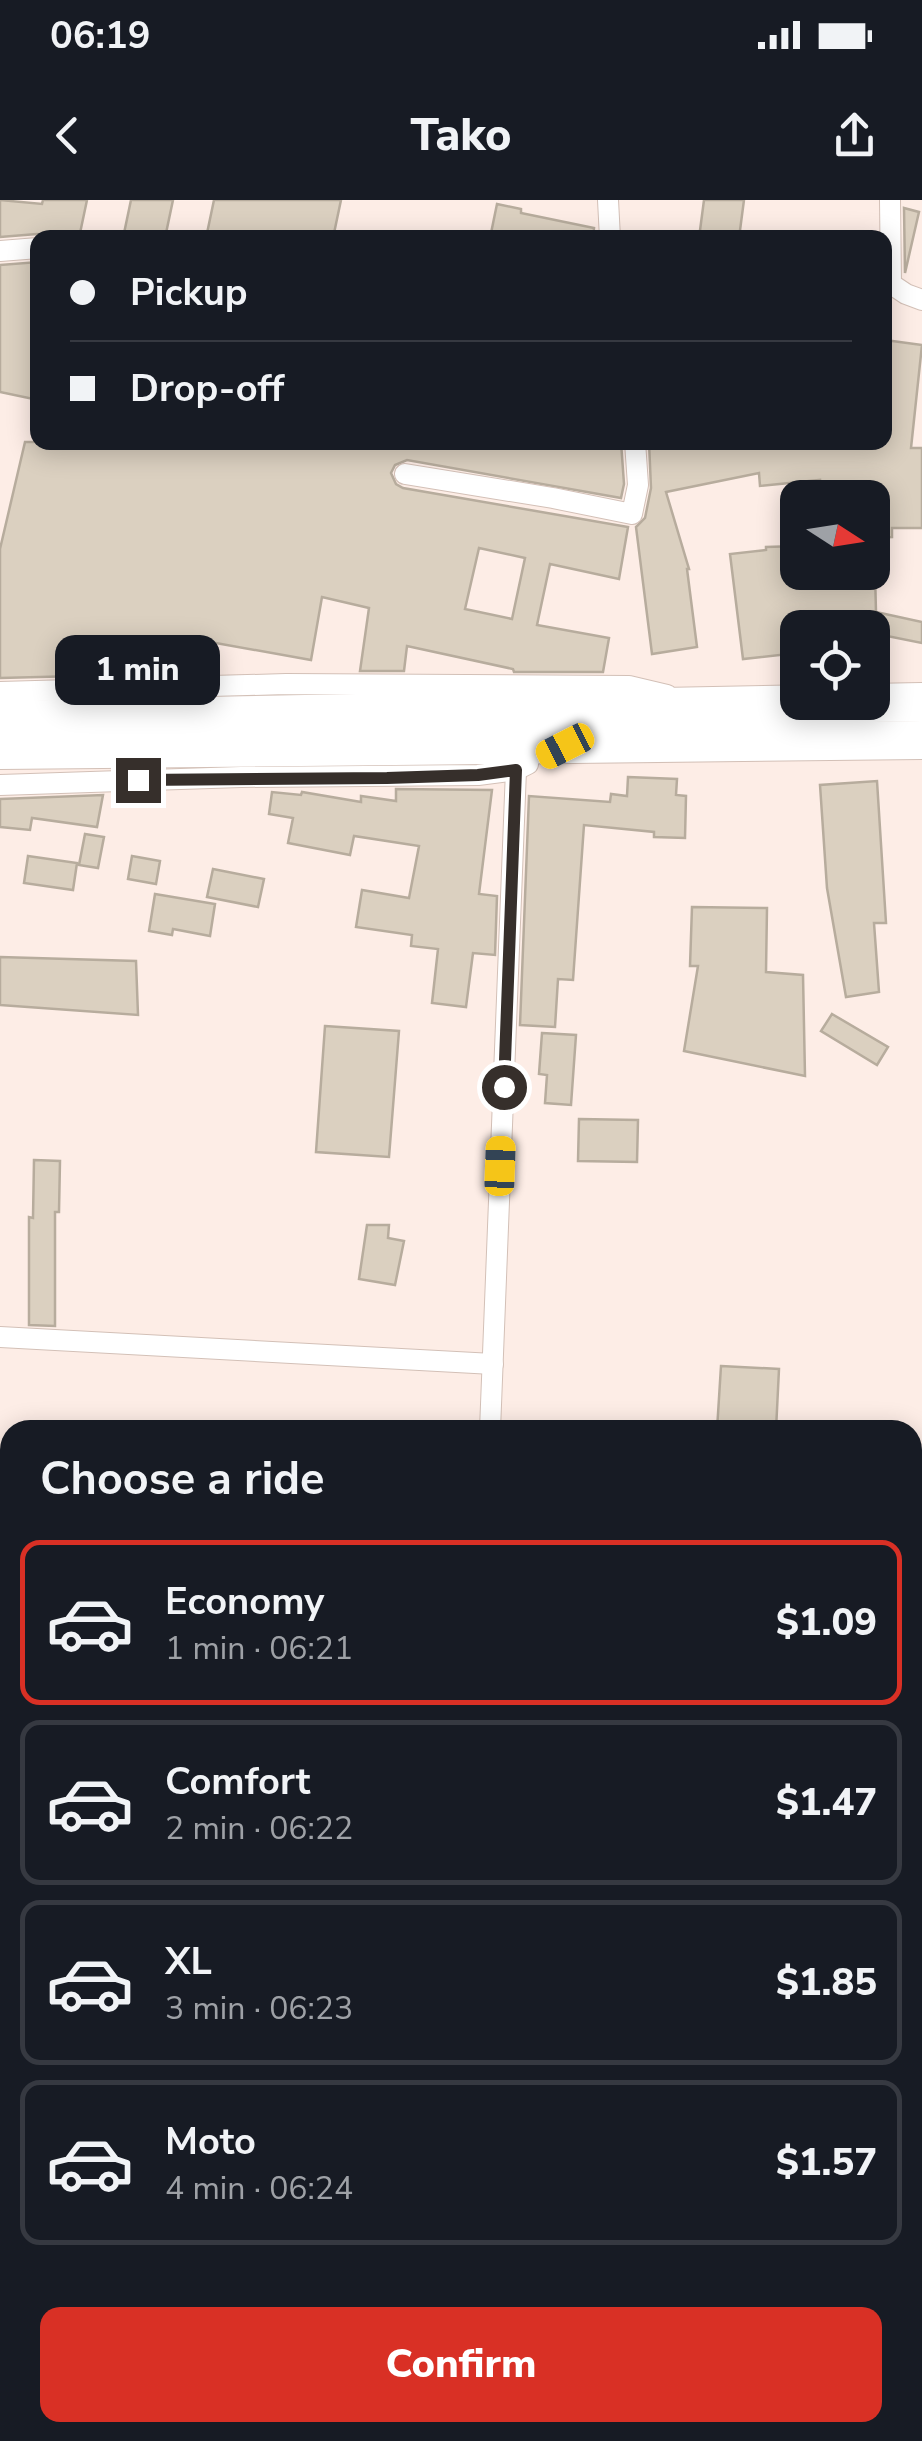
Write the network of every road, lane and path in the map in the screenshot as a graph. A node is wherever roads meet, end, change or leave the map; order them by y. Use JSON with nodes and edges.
{"nodes":[{"id":1,"x":608,"y":200,"type":"edge"},
{"id":2,"x":890,"y":200,"type":"edge"},
{"id":3,"x":610,"y":230,"type":"edge"},
{"id":4,"x":891,"y":230,"type":"edge"},
{"id":5,"x":30,"y":249,"type":"edge"},
{"id":6,"x":0,"y":251,"type":"edge"},
{"id":7,"x":892,"y":284,"type":"edge"},
{"id":8,"x":922,"y":300,"type":"edge"},
{"id":9,"x":635,"y":450,"type":"edge"},
{"id":10,"x":405,"y":474,"type":"dead end"},
{"id":11,"x":0,"y":692,"type":"edge"},
{"id":12,"x":922,"y":702,"type":"edge"},
{"id":13,"x":694,"y":707,"type":"junction"},
{"id":14,"x":0,"y":720,"type":"edge"},
{"id":15,"x":922,"y":740,"type":"edge"},
{"id":16,"x":692,"y":745,"type":"junction"},
{"id":17,"x":565,"y":746,"type":"junction"},
{"id":18,"x":0,"y":750,"type":"edge"},
{"id":19,"x":516,"y":770,"type":"junction"},
{"id":20,"x":0,"y":785,"type":"edge"},
{"id":21,"x":0,"y":1337,"type":"edge"},
{"id":22,"x":492,"y":1364,"type":"junction"},
{"id":23,"x":490,"y":1420,"type":"edge"}],
"edges":[{"from":1,"to":3,"type":"street"},
{"from":2,"to":4,"type":"street"},
{"from":5,"to":6,"type":"street"},
{"from":7,"to":8,"type":"street"},
{"from":9,"to":10,"type":"street"},
{"from":11,"to":13,"type":"street"},
{"from":12,"to":13,"type":"highway"},
{"from":13,"to":14,"type":"highway"},
{"from":13,"to":16,"type":"street"},
{"from":15,"to":16,"type":"highway"},
{"from":16,"to":17,"type":"highway"},
{"from":17,"to":18,"type":"highway"},
{"from":17,"to":19,"type":"street"},
{"from":19,"to":20,"type":"street"},
{"from":19,"to":22,"type":"street"},
{"from":21,"to":22,"type":"street"},
{"from":22,"to":23,"type":"street"}]}
